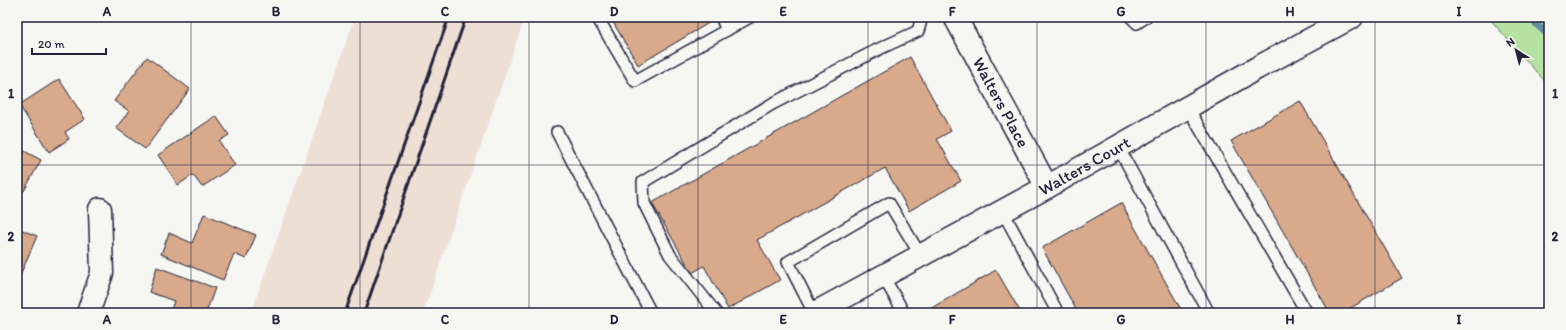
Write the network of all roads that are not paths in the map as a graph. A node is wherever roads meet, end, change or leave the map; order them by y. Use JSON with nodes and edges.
{"nodes":[{"id":1,"x":597,"y":17,"type":"edge"},
{"id":2,"x":721,"y":17,"type":"edge"},
{"id":3,"x":750,"y":17,"type":"edge"},
{"id":4,"x":922,"y":17,"type":"edge"},
{"id":5,"x":955,"y":17,"type":"edge"},
{"id":6,"x":1132,"y":17,"type":"edge"},
{"id":7,"x":1146,"y":17,"type":"edge"},
{"id":8,"x":1352,"y":17,"type":"edge"},
{"id":9,"x":727,"y":30,"type":"junction"},
{"id":10,"x":1188,"y":108,"type":"junction"},
{"id":11,"x":557,"y":132,"type":"dead end"},
{"id":12,"x":1118,"y":147,"type":"junction"},
{"id":13,"x":1047,"y":188,"type":"junction"},
{"id":14,"x":100,"y":209,"type":"dead end"},
{"id":15,"x":1003,"y":212,"type":"junction"},
{"id":16,"x":921,"y":256,"type":"junction"},
{"id":17,"x":883,"y":276,"type":"junction"},
{"id":18,"x":88,"y":313,"type":"edge"},
{"id":19,"x":650,"y":313,"type":"edge"},
{"id":20,"x":716,"y":313,"type":"edge"},
{"id":21,"x":814,"y":313,"type":"edge"},
{"id":22,"x":904,"y":313,"type":"edge"},
{"id":23,"x":1058,"y":313,"type":"edge"},
{"id":24,"x":1209,"y":313,"type":"edge"},
{"id":25,"x":1307,"y":313,"type":"edge"}],
"edges":[{"from":1,"to":9,"type":"lane"},
{"from":2,"to":9,"type":"lane"},
{"from":3,"to":9,"type":"lane"},
{"from":4,"to":20,"type":"lane"},
{"from":5,"to":13,"type":"street","name":"Walters Place"},
{"from":6,"to":7,"type":"lane"},
{"from":8,"to":10,"type":"street","name":"Walters Court"},
{"from":10,"to":12,"type":"street","name":"Walters Court"},
{"from":10,"to":25,"type":"lane"},
{"from":11,"to":19,"type":"lane"},
{"from":12,"to":13,"type":"street","name":"Walters Court"},
{"from":12,"to":24,"type":"lane"},
{"from":13,"to":15,"type":"street","name":"Walters Court"},
{"from":14,"to":18,"type":"street"},
{"from":15,"to":16,"type":"street","name":"Walters Court"},
{"from":15,"to":23,"type":"lane"},
{"from":16,"to":17,"type":"street","name":"Walters Court"},
{"from":16,"to":21,"type":"lane"},
{"from":17,"to":21,"type":"street","name":"Walters Court"},
{"from":17,"to":22,"type":"lane"}]}
